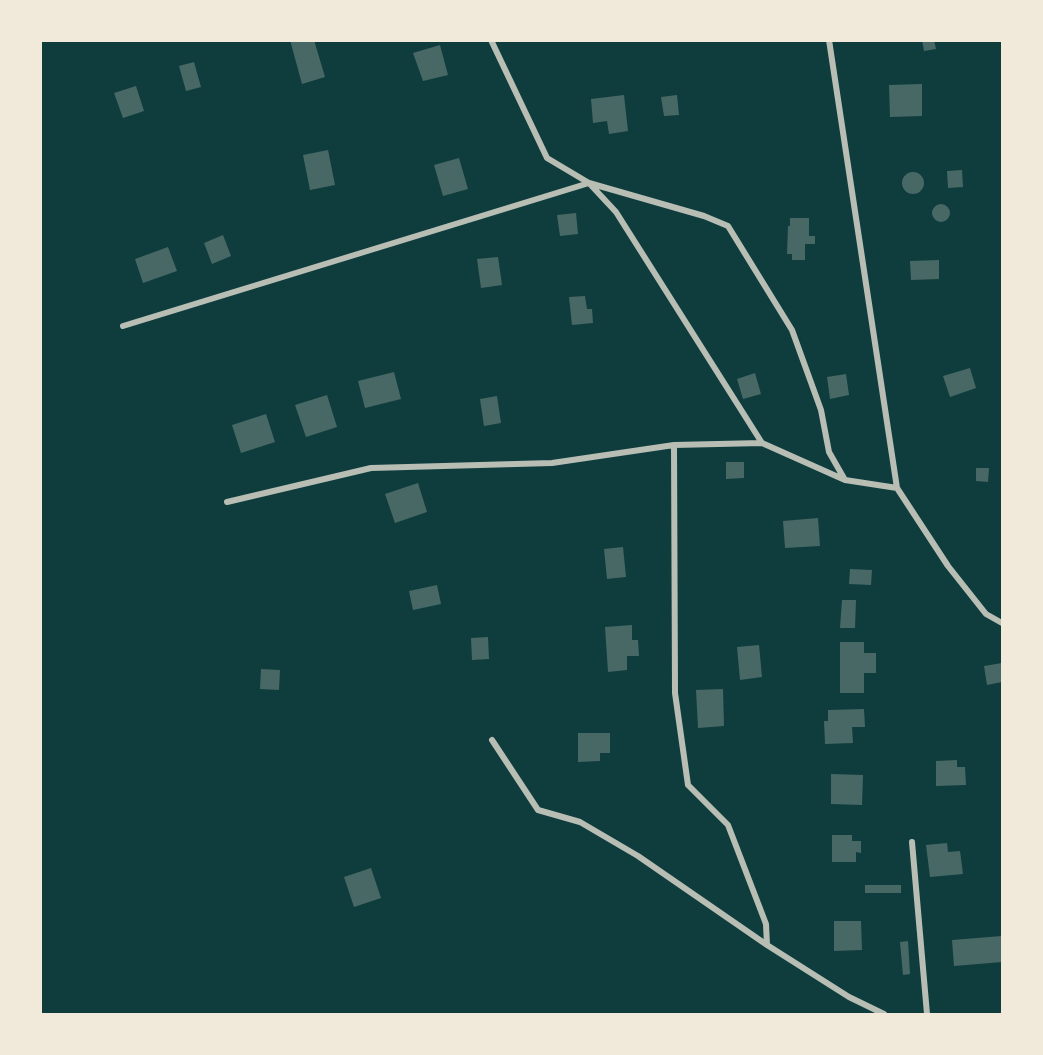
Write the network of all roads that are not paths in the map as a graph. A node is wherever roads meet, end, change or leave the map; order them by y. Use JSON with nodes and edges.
{"nodes":[{"id":1,"x":491,"y":40,"type":"edge"},
{"id":2,"x":829,"y":40,"type":"edge"},
{"id":3,"x":589,"y":183,"type":"junction"},
{"id":4,"x":123,"y":327,"type":"dead end"},
{"id":5,"x":762,"y":443,"type":"junction"},
{"id":6,"x":674,"y":445,"type":"junction"},
{"id":7,"x":845,"y":480,"type":"junction"},
{"id":8,"x":897,"y":488,"type":"junction"},
{"id":9,"x":227,"y":502,"type":"dead end"},
{"id":10,"x":1002,"y":623,"type":"edge"},
{"id":11,"x":492,"y":740,"type":"dead end"},
{"id":12,"x":912,"y":842,"type":"dead end"},
{"id":13,"x":767,"y":945,"type":"junction"},
{"id":14,"x":884,"y":1014,"type":"edge"},
{"id":15,"x":927,"y":1014,"type":"edge"}],
"edges":[{"from":1,"to":3,"type":"street"},
{"from":2,"to":8,"type":"street"},
{"from":3,"to":4,"type":"street"},
{"from":3,"to":5,"type":"street"},
{"from":3,"to":7,"type":"street"},
{"from":5,"to":6,"type":"street"},
{"from":5,"to":7,"type":"street"},
{"from":6,"to":9,"type":"street"},
{"from":6,"to":13,"type":"street"},
{"from":7,"to":8,"type":"street"},
{"from":8,"to":10,"type":"street"},
{"from":11,"to":13,"type":"street"},
{"from":12,"to":15,"type":"street"},
{"from":13,"to":14,"type":"street"}]}
